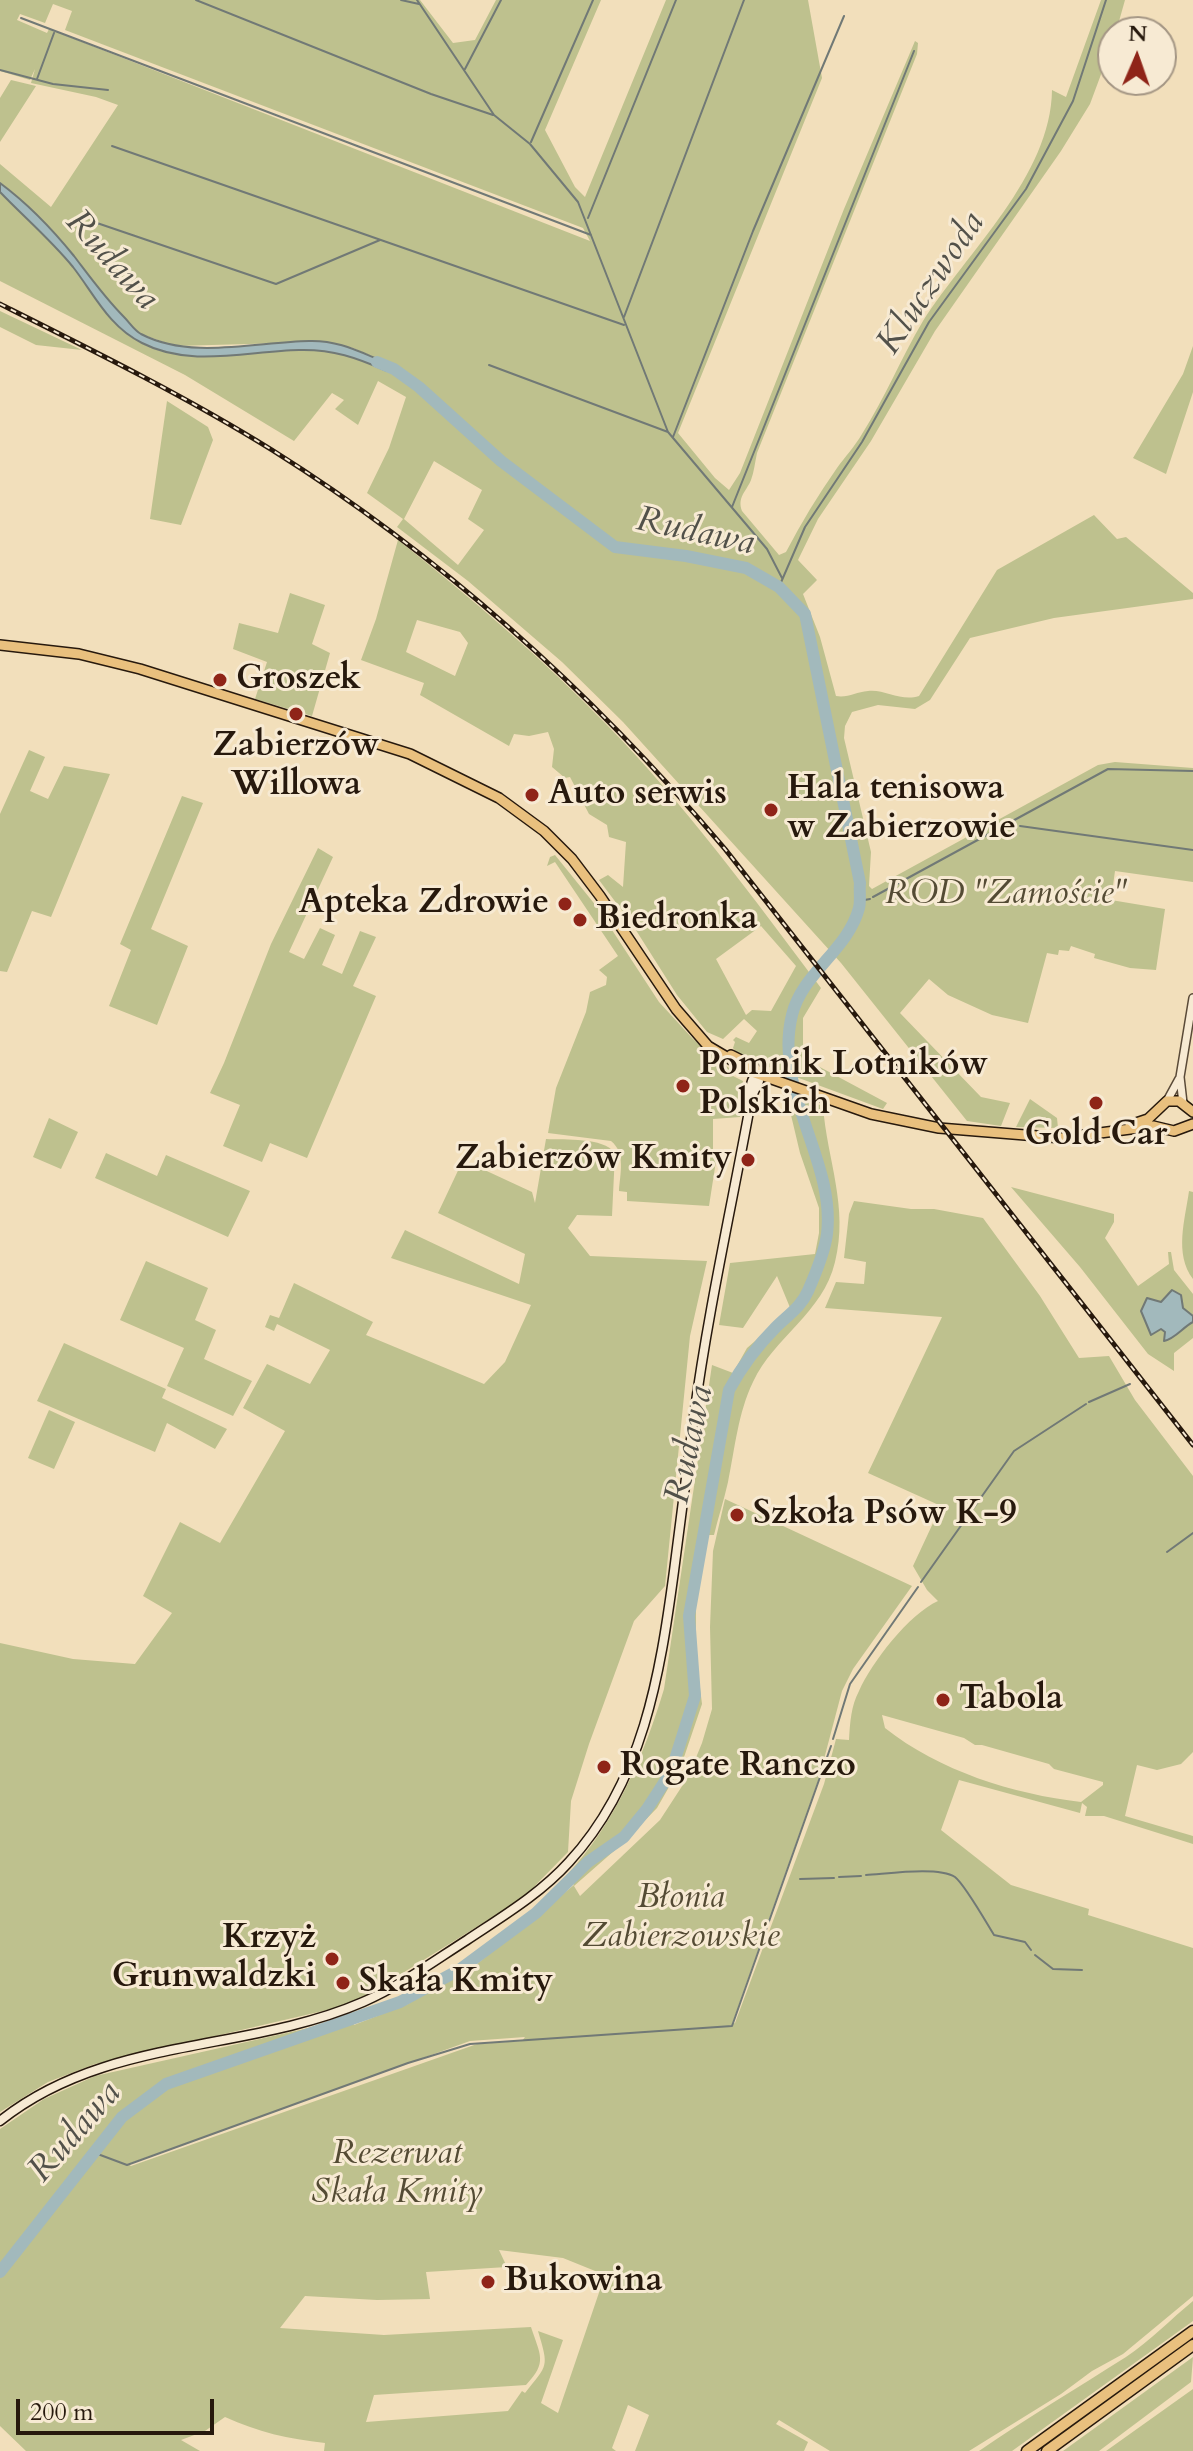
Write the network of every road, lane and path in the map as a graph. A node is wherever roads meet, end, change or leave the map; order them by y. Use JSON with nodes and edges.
{"nodes":[{"id":1,"x":0,"y":645,"type":"edge"},
{"id":2,"x":1193,"y":998,"type":"edge"},
{"id":3,"x":758,"y":1072,"type":"junction"},
{"id":4,"x":1180,"y":1077,"type":"junction"},
{"id":5,"x":1167,"y":1101,"type":"junction"},
{"id":6,"x":1188,"y":1108,"type":"edge"},
{"id":7,"x":1156,"y":1111,"type":"junction"},
{"id":8,"x":1188,"y":1126,"type":"edge"},
{"id":9,"x":1160,"y":1128,"type":"junction"},
{"id":10,"x":1115,"y":1130,"type":"junction"},
{"id":11,"x":0,"y":2121,"type":"edge"},
{"id":12,"x":1193,"y":2331,"type":"edge"},
{"id":13,"x":1193,"y":2345,"type":"edge"},
{"id":14,"x":1027,"y":2451,"type":"edge"},
{"id":15,"x":1047,"y":2451,"type":"edge"}],
"edges":[{"from":1,"to":3,"type":"main road"},
{"from":2,"to":4,"type":"street"},
{"from":3,"to":10,"type":"main road"},
{"from":3,"to":11,"type":"main road"},
{"from":4,"to":5,"type":"street"},
{"from":4,"to":6,"type":"street"},
{"from":5,"to":6,"type":"main road"},
{"from":5,"to":7,"type":"main road"},
{"from":6,"to":8,"type":"main road"},
{"from":7,"to":9,"type":"main road"},
{"from":7,"to":10,"type":"main road"},
{"from":8,"to":9,"type":"main road"},
{"from":9,"to":10,"type":"main road"},
{"from":12,"to":14,"type":"highway"},
{"from":13,"to":15,"type":"highway"}]}
